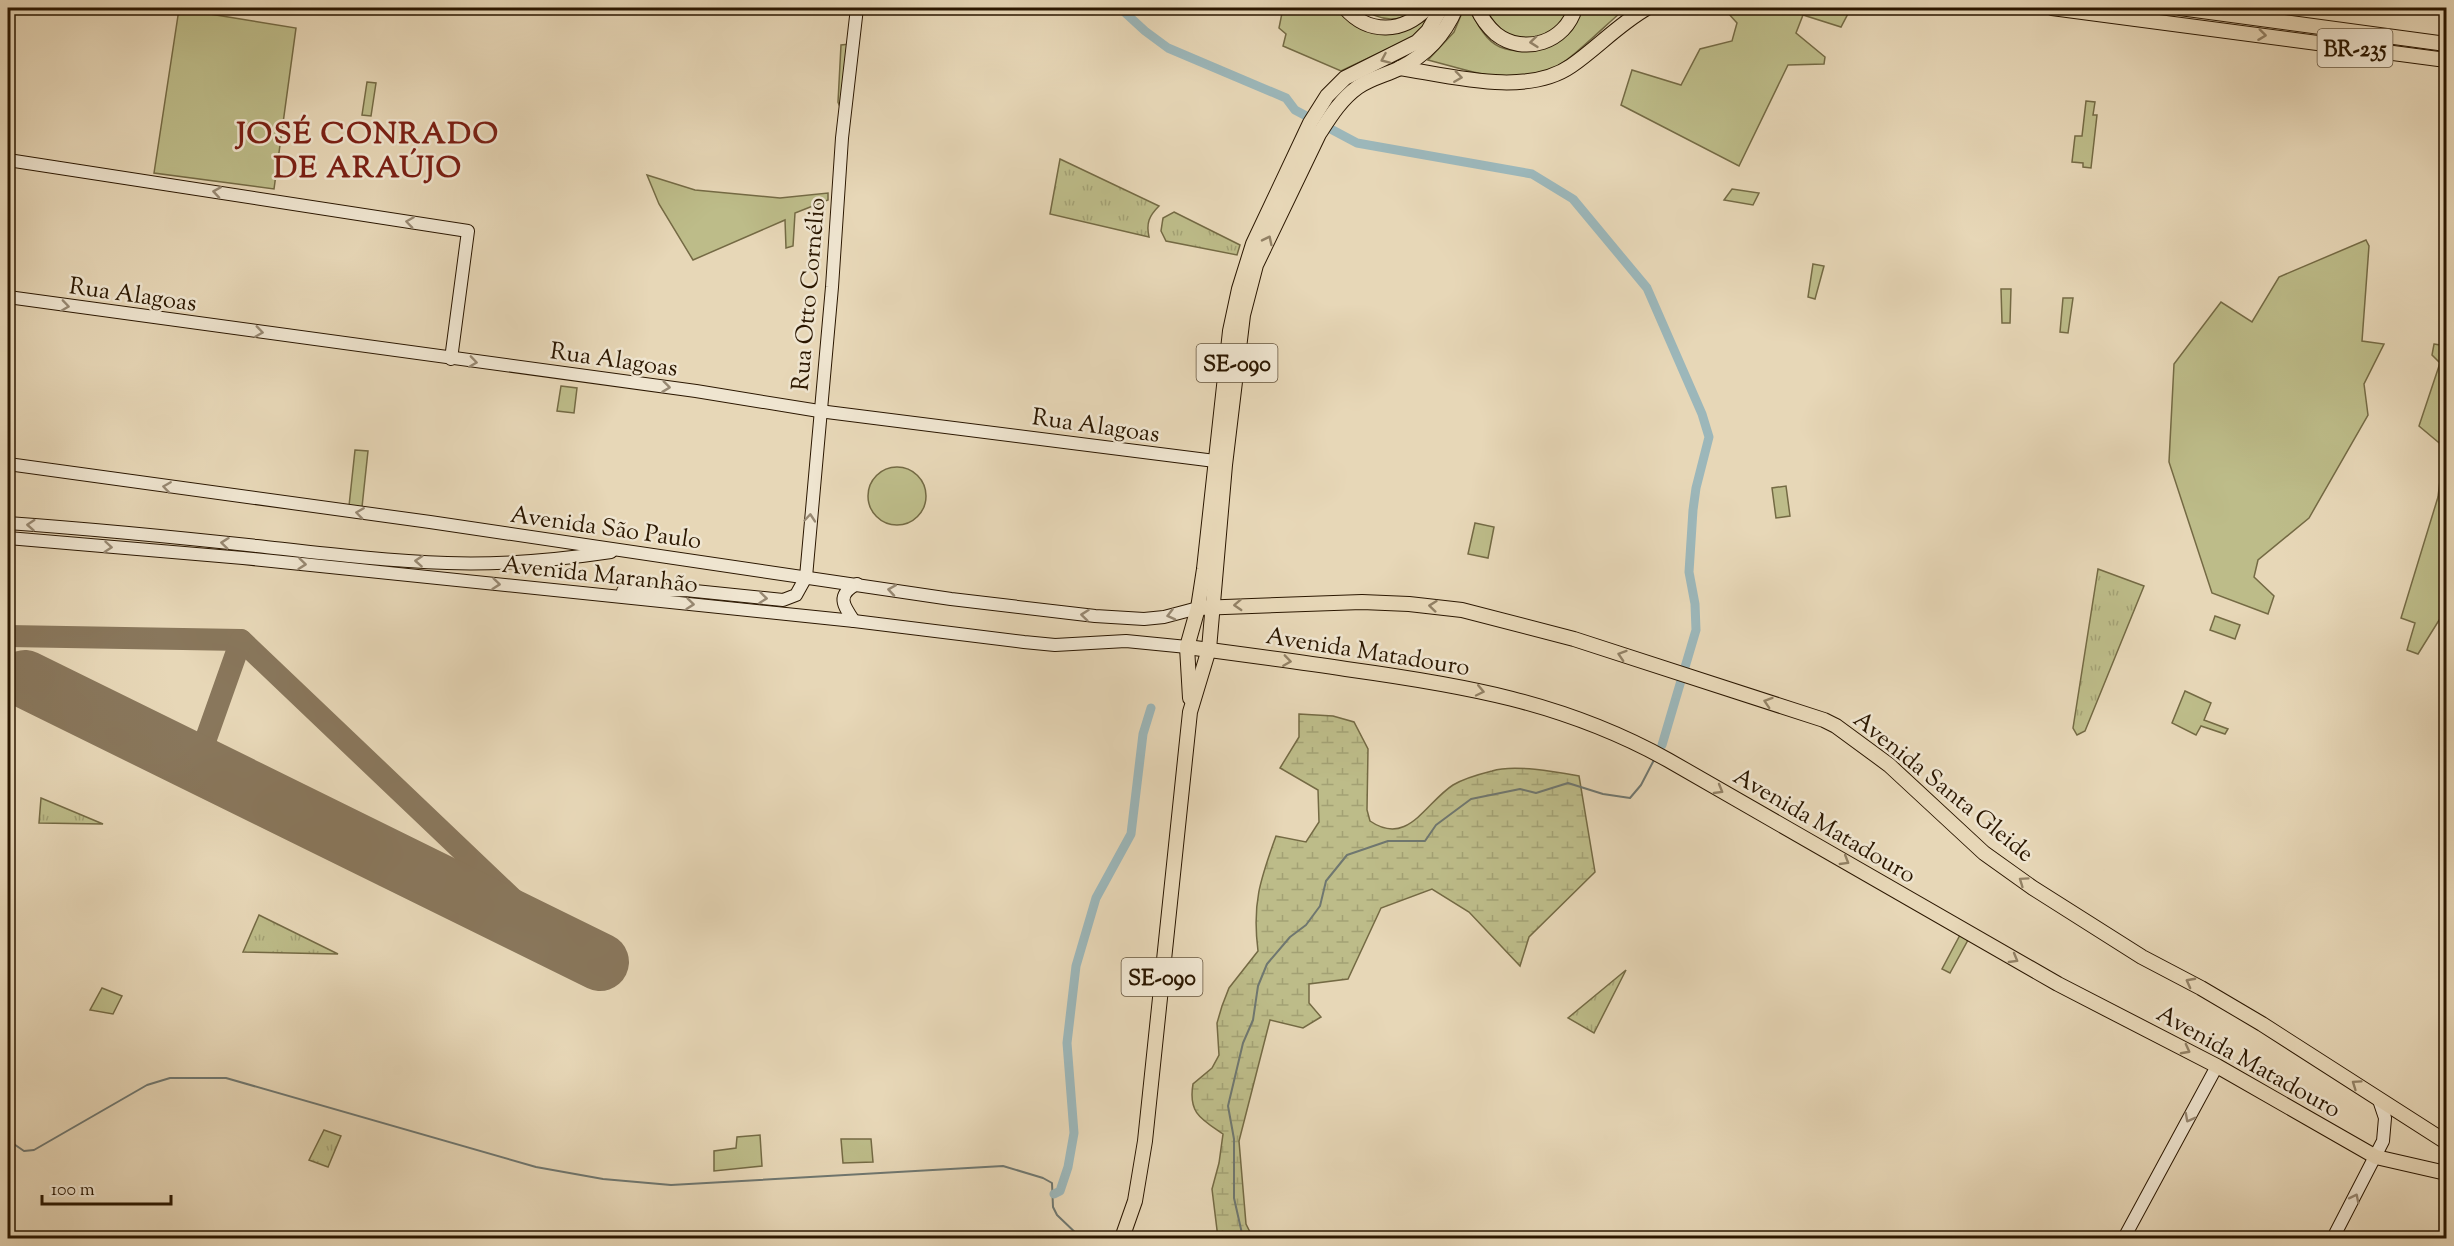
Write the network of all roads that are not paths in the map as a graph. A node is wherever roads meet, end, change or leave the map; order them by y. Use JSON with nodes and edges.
{"nodes":[{"id":1,"x":857,"y":8,"type":"edge"},
{"id":2,"x":1345,"y":8,"type":"edge"},
{"id":3,"x":1427,"y":8,"type":"edge"},
{"id":4,"x":1441,"y":8,"type":"edge"},
{"id":5,"x":1456,"y":8,"type":"edge"},
{"id":6,"x":1477,"y":8,"type":"edge"},
{"id":7,"x":1575,"y":8,"type":"edge"},
{"id":8,"x":1647,"y":8,"type":"edge"},
{"id":9,"x":2052,"y":8,"type":"edge"},
{"id":10,"x":2180,"y":8,"type":"edge"},
{"id":11,"x":2446,"y":44,"type":"edge"},
{"id":12,"x":2446,"y":60,"type":"edge"},
{"id":13,"x":1400,"y":68,"type":"junction"},
{"id":14,"x":1319,"y":120,"type":"junction"},
{"id":15,"x":8,"y":160,"type":"edge"},
{"id":16,"x":8,"y":297,"type":"edge"},
{"id":17,"x":451,"y":359,"type":"junction"},
{"id":18,"x":819,"y":411,"type":"junction"},
{"id":19,"x":1215,"y":461,"type":"junction"},
{"id":20,"x":8,"y":464,"type":"edge"},
{"id":21,"x":8,"y":523,"type":"edge"},
{"id":22,"x":82,"y":528,"type":"junction"},
{"id":23,"x":8,"y":538,"type":"edge"},
{"id":24,"x":82,"y":544,"type":"junction"},
{"id":25,"x":624,"y":550,"type":"junction"},
{"id":26,"x":806,"y":577,"type":"junction"},
{"id":27,"x":856,"y":584,"type":"junction"},
{"id":28,"x":579,"y":592,"type":"junction"},
{"id":29,"x":1205,"y":607,"type":"junction"},
{"id":30,"x":854,"y":621,"type":"junction"},
{"id":31,"x":1187,"y":647,"type":"junction"},
{"id":32,"x":1209,"y":650,"type":"junction"},
{"id":33,"x":1190,"y":712,"type":"junction"},
{"id":34,"x":2217,"y":1066,"type":"junction"},
{"id":35,"x":2379,"y":1100,"type":"junction"},
{"id":36,"x":2446,"y":1142,"type":"edge"},
{"id":37,"x":2376,"y":1157,"type":"junction"},
{"id":38,"x":2446,"y":1173,"type":"edge"},
{"id":39,"x":1122,"y":1239,"type":"edge"},
{"id":40,"x":2124,"y":1239,"type":"edge"},
{"id":41,"x":2333,"y":1239,"type":"edge"}],
"edges":[{"from":1,"to":18,"type":"main road","name":"Rua Otto Cornélio"},
{"from":2,"to":3,"type":"main road"},
{"from":4,"to":14,"type":"main road","number":"SE-090","one_way":true},
{"from":5,"to":13,"type":"main road","number":"SE-090"},
{"from":7,"to":6,"type":"main road","one_way":true},
{"from":13,"to":8,"type":"main road","one_way":true},
{"from":9,"to":12,"type":"main road","number":"BR-235","one_way":true},
{"from":10,"to":11,"type":"main road","number":"BR-235"},
{"from":13,"to":14,"type":"main road","number":"SE-090"},
{"from":14,"to":19,"type":"main road","number":"SE-090"},
{"from":29,"to":14,"type":"main road","number":"SE-090","one_way":true},
{"from":17,"to":15,"type":"main road","one_way":true},
{"from":16,"to":17,"type":"main road","name":"Rua Alagoas","one_way":true},
{"from":17,"to":18,"type":"main road","name":"Rua Alagoas","one_way":true},
{"from":18,"to":19,"type":"main road","name":"Rua Alagoas"},
{"from":26,"to":18,"type":"main road","name":"Rua Otto Cornélio","one_way":true},
{"from":19,"to":29,"type":"main road","number":"SE-090"},
{"from":25,"to":20,"type":"main road","name":"Avenida São Paulo","one_way":true},
{"from":22,"to":21,"type":"main road","name":"Avenida Maranhão","one_way":true},
{"from":22,"to":24,"type":"main road"},
{"from":25,"to":22,"type":"main road","name":"Avenida Maranhão","one_way":true},
{"from":23,"to":24,"type":"main road","name":"Avenida Maranhão"},
{"from":24,"to":28,"type":"main road","name":"Avenida Maranhão","one_way":true},
{"from":25,"to":26,"type":"main road","name":"Avenida São Paulo"},
{"from":26,"to":27,"type":"main road","name":"Avenida São Paulo"},
{"from":28,"to":26,"type":"main road","one_way":true},
{"from":29,"to":27,"type":"main road","name":"Avenida São Paulo","one_way":true},
{"from":27,"to":30,"type":"main road"},
{"from":28,"to":30,"type":"main road","name":"Avenida Maranhão","one_way":true},
{"from":29,"to":31,"type":"main road","number":"SE-090"},
{"from":29,"to":32,"type":"main road","number":"SE-090"},
{"from":35,"to":29,"type":"main road","name":"Avenida Santa Gleide","one_way":true},
{"from":30,"to":31,"type":"main road","name":"Avenida Maranhão"},
{"from":31,"to":32,"type":"main road","name":"Avenida Matadouro"},
{"from":31,"to":33,"type":"main road","number":"SE-090"},
{"from":32,"to":33,"type":"main road","number":"SE-090"},
{"from":32,"to":34,"type":"main road","name":"Avenida Matadouro","one_way":true},
{"from":33,"to":39,"type":"main road","number":"SE-090"},
{"from":34,"to":37,"type":"main road","name":"Avenida Matadouro"},
{"from":34,"to":40,"type":"main road","one_way":true},
{"from":35,"to":36,"type":"main road","name":"Avenida Santa Gleide"},
{"from":35,"to":37,"type":"main road"},
{"from":37,"to":38,"type":"main road"},
{"from":41,"to":37,"type":"main road","one_way":true}]}
